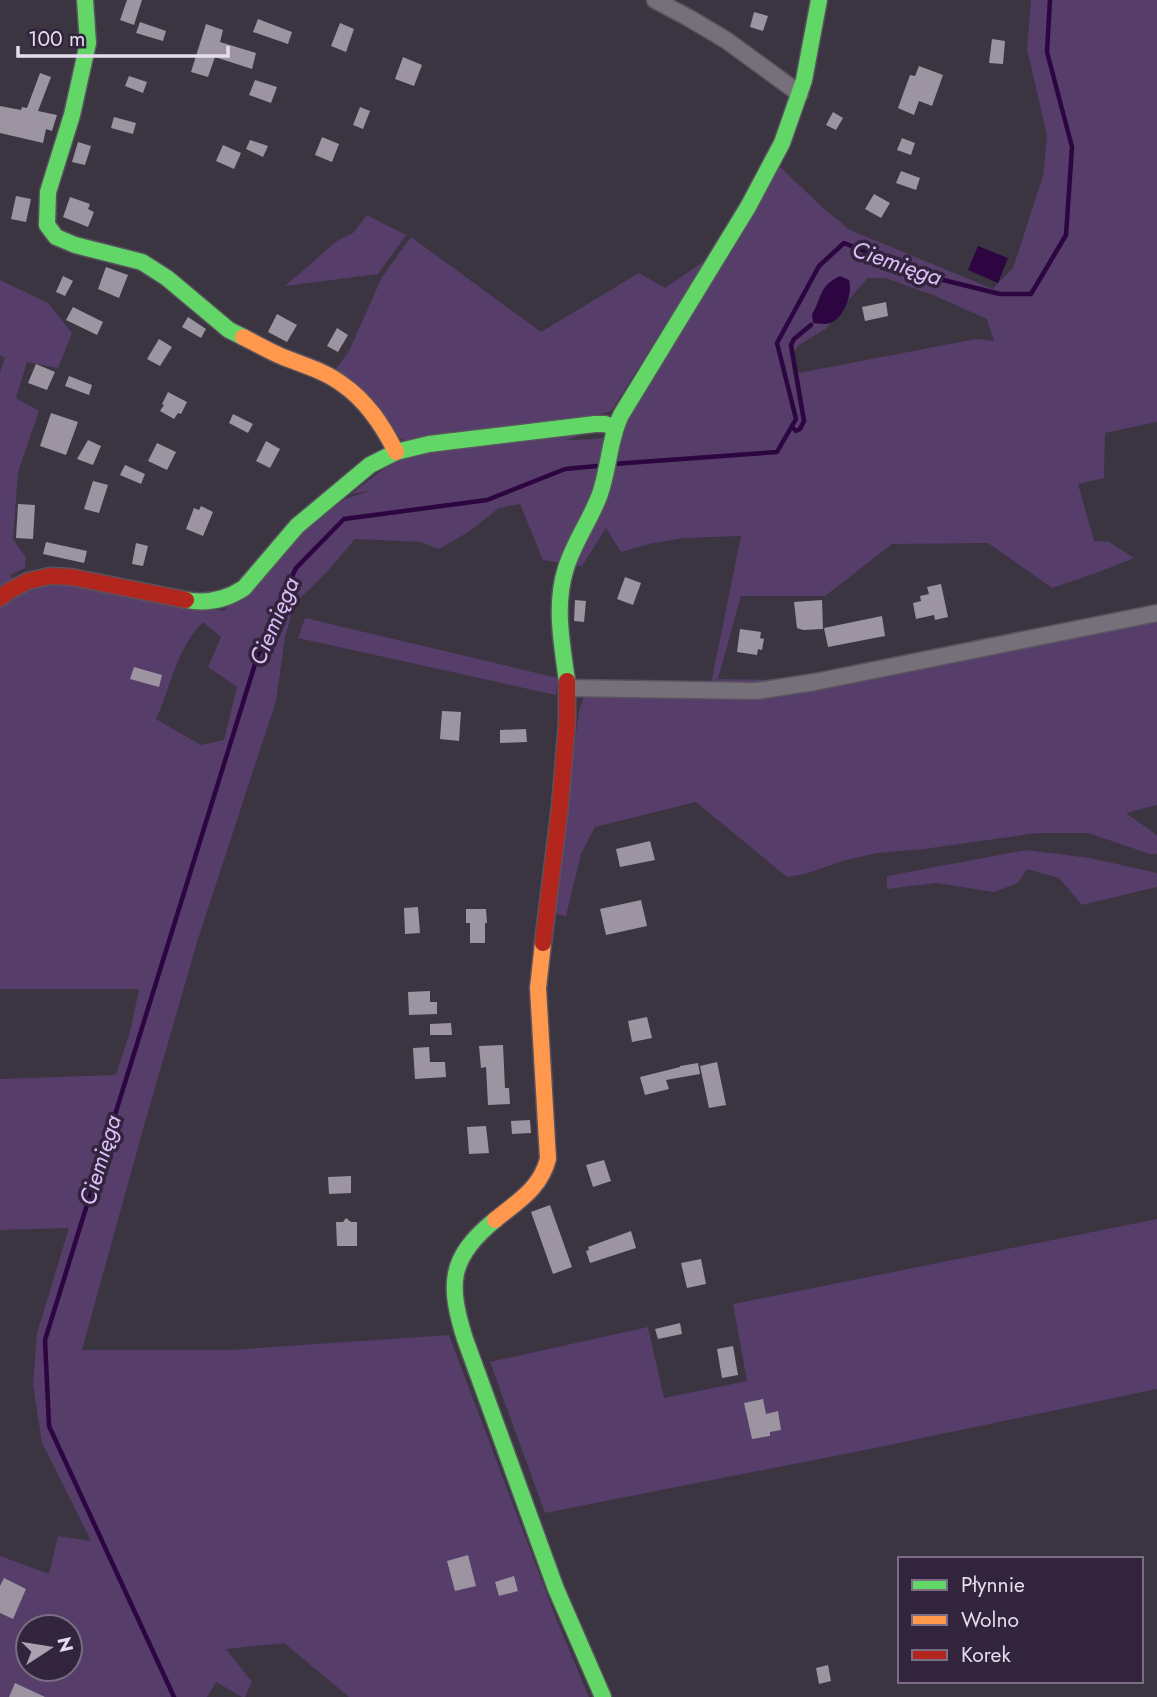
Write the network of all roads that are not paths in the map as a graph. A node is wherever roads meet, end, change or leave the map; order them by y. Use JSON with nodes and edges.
{"nodes":[{"id":1,"x":85,"y":0,"type":"edge"},
{"id":2,"x":655,"y":0,"type":"edge"},
{"id":3,"x":819,"y":0,"type":"edge"},
{"id":4,"x":800,"y":94,"type":"junction"},
{"id":5,"x":615,"y":428,"type":"junction"},
{"id":6,"x":396,"y":452,"type":"junction"},
{"id":7,"x":0,"y":598,"type":"edge"},
{"id":8,"x":1157,"y":613,"type":"edge"},
{"id":9,"x":568,"y":688,"type":"junction"},
{"id":10,"x":603,"y":1697,"type":"edge"}],
"edges":[{"from":1,"to":6,"type":"street"},
{"from":2,"to":4,"type":"street"},
{"from":3,"to":4,"type":"street"},
{"from":4,"to":5,"type":"street"},
{"from":5,"to":6,"type":"street"},
{"from":5,"to":9,"type":"street"},
{"from":6,"to":7,"type":"street"},
{"from":8,"to":9,"type":"street"},
{"from":9,"to":10,"type":"street"}]}
